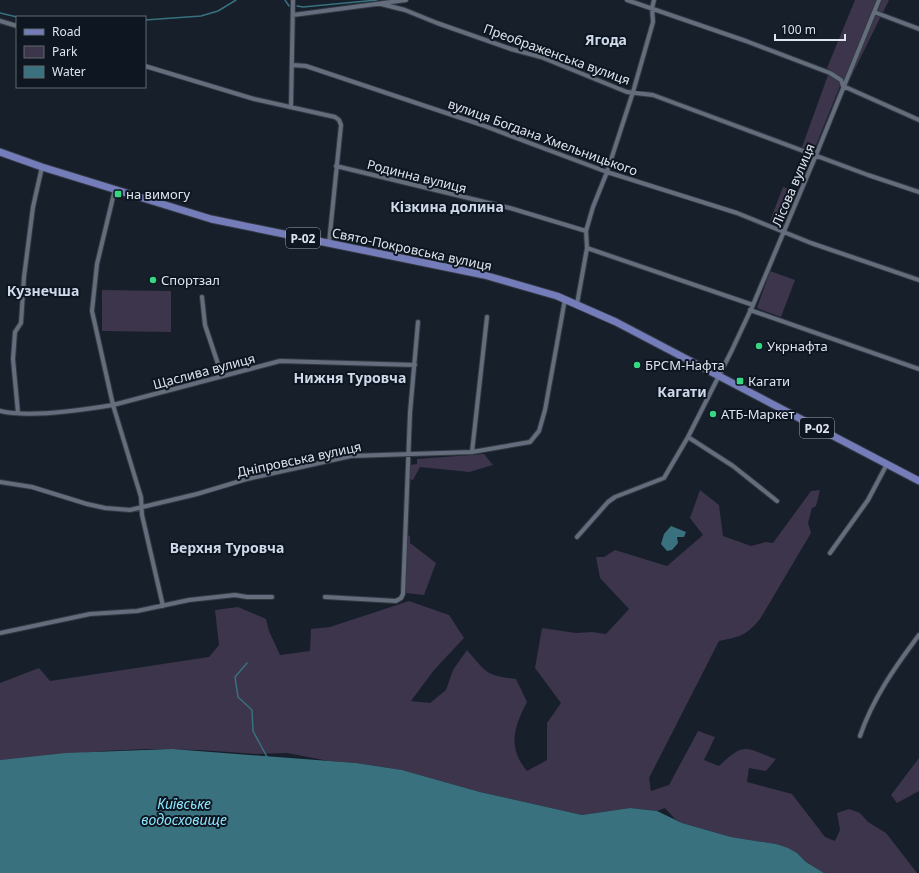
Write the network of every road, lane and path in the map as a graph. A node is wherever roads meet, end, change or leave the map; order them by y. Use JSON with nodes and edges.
{"nodes":[{"id":1,"x":293,"y":0,"type":"edge"},
{"id":2,"x":406,"y":0,"type":"edge"},
{"id":3,"x":627,"y":0,"type":"edge"},
{"id":4,"x":654,"y":0,"type":"edge"},
{"id":5,"x":879,"y":0,"type":"edge"},
{"id":6,"x":381,"y":4,"type":"junction"},
{"id":7,"x":652,"y":8,"type":"junction"},
{"id":8,"x":874,"y":12,"type":"junction"},
{"id":9,"x":293,"y":15,"type":"junction"},
{"id":10,"x":0,"y":21,"type":"edge"},
{"id":11,"x":16,"y":26,"type":"edge"},
{"id":12,"x":919,"y":29,"type":"edge"},
{"id":13,"x":293,"y":65,"type":"junction"},
{"id":14,"x":146,"y":66,"type":"edge"},
{"id":15,"x":844,"y":86,"type":"junction"},
{"id":16,"x":633,"y":92,"type":"junction"},
{"id":17,"x":291,"y":107,"type":"junction"},
{"id":18,"x":919,"y":120,"type":"edge"},
{"id":19,"x":0,"y":152,"type":"edge"},
{"id":20,"x":816,"y":155,"type":"junction"},
{"id":21,"x":336,"y":166,"type":"junction"},
{"id":22,"x":42,"y":167,"type":"junction"},
{"id":23,"x":607,"y":172,"type":"junction"},
{"id":24,"x":115,"y":189,"type":"junction"},
{"id":25,"x":919,"y":192,"type":"edge"},
{"id":26,"x":586,"y":231,"type":"junction"},
{"id":27,"x":784,"y":233,"type":"junction"},
{"id":28,"x":329,"y":243,"type":"junction"},
{"id":29,"x":587,"y":248,"type":"junction"},
{"id":30,"x":919,"y":280,"type":"edge"},
{"id":31,"x":202,"y":298,"type":"dead end"},
{"id":32,"x":564,"y":299,"type":"junction"},
{"id":33,"x":577,"y":304,"type":"junction"},
{"id":34,"x":753,"y":305,"type":"junction"},
{"id":35,"x":750,"y":310,"type":"junction"},
{"id":36,"x":487,"y":317,"type":"dead end"},
{"id":37,"x":418,"y":322,"type":"dead end"},
{"id":38,"x":415,"y":365,"type":"junction"},
{"id":39,"x":919,"y":369,"type":"edge"},
{"id":40,"x":717,"y":374,"type":"junction"},
{"id":41,"x":222,"y":376,"type":"junction"},
{"id":42,"x":113,"y":405,"type":"junction"},
{"id":43,"x":0,"y":411,"type":"edge"},
{"id":44,"x":18,"y":413,"type":"junction"},
{"id":45,"x":688,"y":437,"type":"junction"},
{"id":46,"x":472,"y":452,"type":"junction"},
{"id":47,"x":408,"y":455,"type":"junction"},
{"id":48,"x":887,"y":464,"type":"junction"},
{"id":49,"x":919,"y":481,"type":"edge"},
{"id":50,"x":0,"y":482,"type":"edge"},
{"id":51,"x":777,"y":501,"type":"dead end"},
{"id":52,"x":142,"y":508,"type":"junction"},
{"id":53,"x":577,"y":537,"type":"dead end"},
{"id":54,"x":830,"y":552,"type":"dead end"},
{"id":55,"x":272,"y":597,"type":"dead end"},
{"id":56,"x":325,"y":597,"type":"dead end"},
{"id":57,"x":163,"y":606,"type":"junction"},
{"id":58,"x":0,"y":633,"type":"edge"},
{"id":59,"x":919,"y":635,"type":"edge"},
{"id":60,"x":860,"y":736,"type":"dead end"}],
"edges":[{"from":1,"to":9,"type":"street"},
{"from":2,"to":6,"type":"street"},
{"from":3,"to":7,"type":"street"},
{"from":4,"to":7,"type":"street"},
{"from":5,"to":8,"type":"street","name":"Лісова вулиця"},
{"from":6,"to":9,"type":"street"},
{"from":6,"to":16,"type":"street","name":"Преображенська вулиця"},
{"from":7,"to":15,"type":"street"},
{"from":7,"to":16,"type":"street"},
{"from":8,"to":12,"type":"street"},
{"from":8,"to":15,"type":"street","name":"Лісова вулиця"},
{"from":9,"to":13,"type":"street"},
{"from":10,"to":11,"type":"street"},
{"from":13,"to":17,"type":"street"},
{"from":13,"to":23,"type":"street","name":"вулиця Богдана Хмельницького"},
{"from":14,"to":17,"type":"street"},
{"from":15,"to":18,"type":"street"},
{"from":15,"to":20,"type":"street","name":"Лісова вулиця"},
{"from":16,"to":20,"type":"street","name":"Преображенська вулиця"},
{"from":16,"to":23,"type":"street"},
{"from":17,"to":21,"type":"street"},
{"from":19,"to":22,"type":"main road","name":"Свято-Покровська вулиця","number":"Р-02"},
{"from":20,"to":25,"type":"street","name":"Преображенська вулиця"},
{"from":20,"to":27,"type":"street","name":"Лісова вулиця"},
{"from":21,"to":26,"type":"street","name":"Родинна вулиця"},
{"from":21,"to":28,"type":"street"},
{"from":22,"to":24,"type":"main road","name":"Свято-Покровська вулиця","number":"Р-02"},
{"from":22,"to":44,"type":"street"},
{"from":23,"to":26,"type":"street"},
{"from":23,"to":27,"type":"street","name":"вулиця Богдана Хмельницького"},
{"from":24,"to":28,"type":"main road","name":"Свято-Покровська вулиця","number":"Р-02"},
{"from":24,"to":42,"type":"street"},
{"from":26,"to":29,"type":"street"},
{"from":27,"to":30,"type":"street","name":"вулиця Богдана Хмельницького"},
{"from":27,"to":34,"type":"street","name":"Лісова вулиця"},
{"from":28,"to":32,"type":"main road","name":"Свято-Покровська вулиця","number":"Р-02"},
{"from":29,"to":33,"type":"street"},
{"from":29,"to":34,"type":"street"},
{"from":31,"to":41,"type":"street"},
{"from":32,"to":33,"type":"main road","name":"Свято-Покровська вулиця","number":"Р-02"},
{"from":32,"to":46,"type":"street","name":"Дніпровська вулиця"},
{"from":33,"to":40,"type":"main road","name":"Свято-Покровська вулиця","number":"Р-02"},
{"from":34,"to":35,"type":"street","name":"Лісова вулиця"},
{"from":35,"to":39,"type":"street"},
{"from":35,"to":40,"type":"street","name":"Лісова вулиця"},
{"from":36,"to":46,"type":"street"},
{"from":37,"to":38,"type":"street"},
{"from":38,"to":41,"type":"street","name":"Щаслива вулиця"},
{"from":38,"to":47,"type":"street"},
{"from":40,"to":45,"type":"street","name":"Лісова вулиця"},
{"from":40,"to":48,"type":"main road","number":"Р-02"},
{"from":41,"to":42,"type":"street","name":"Щаслива вулиця"},
{"from":42,"to":44,"type":"street","name":"Щаслива вулиця"},
{"from":42,"to":52,"type":"street"},
{"from":43,"to":44,"type":"street","name":"Щаслива вулиця"},
{"from":45,"to":51,"type":"street"},
{"from":45,"to":53,"type":"street","name":"Лісова вулиця"},
{"from":46,"to":47,"type":"street","name":"Дніпровська вулиця"},
{"from":47,"to":52,"type":"street","name":"Дніпровська вулиця"},
{"from":47,"to":56,"type":"street"},
{"from":48,"to":49,"type":"main road","number":"Р-02"},
{"from":48,"to":54,"type":"street"},
{"from":50,"to":52,"type":"street","name":"Дніпровська вулиця"},
{"from":52,"to":57,"type":"street"},
{"from":55,"to":57,"type":"street"},
{"from":57,"to":58,"type":"street"},
{"from":59,"to":60,"type":"street"}]}
